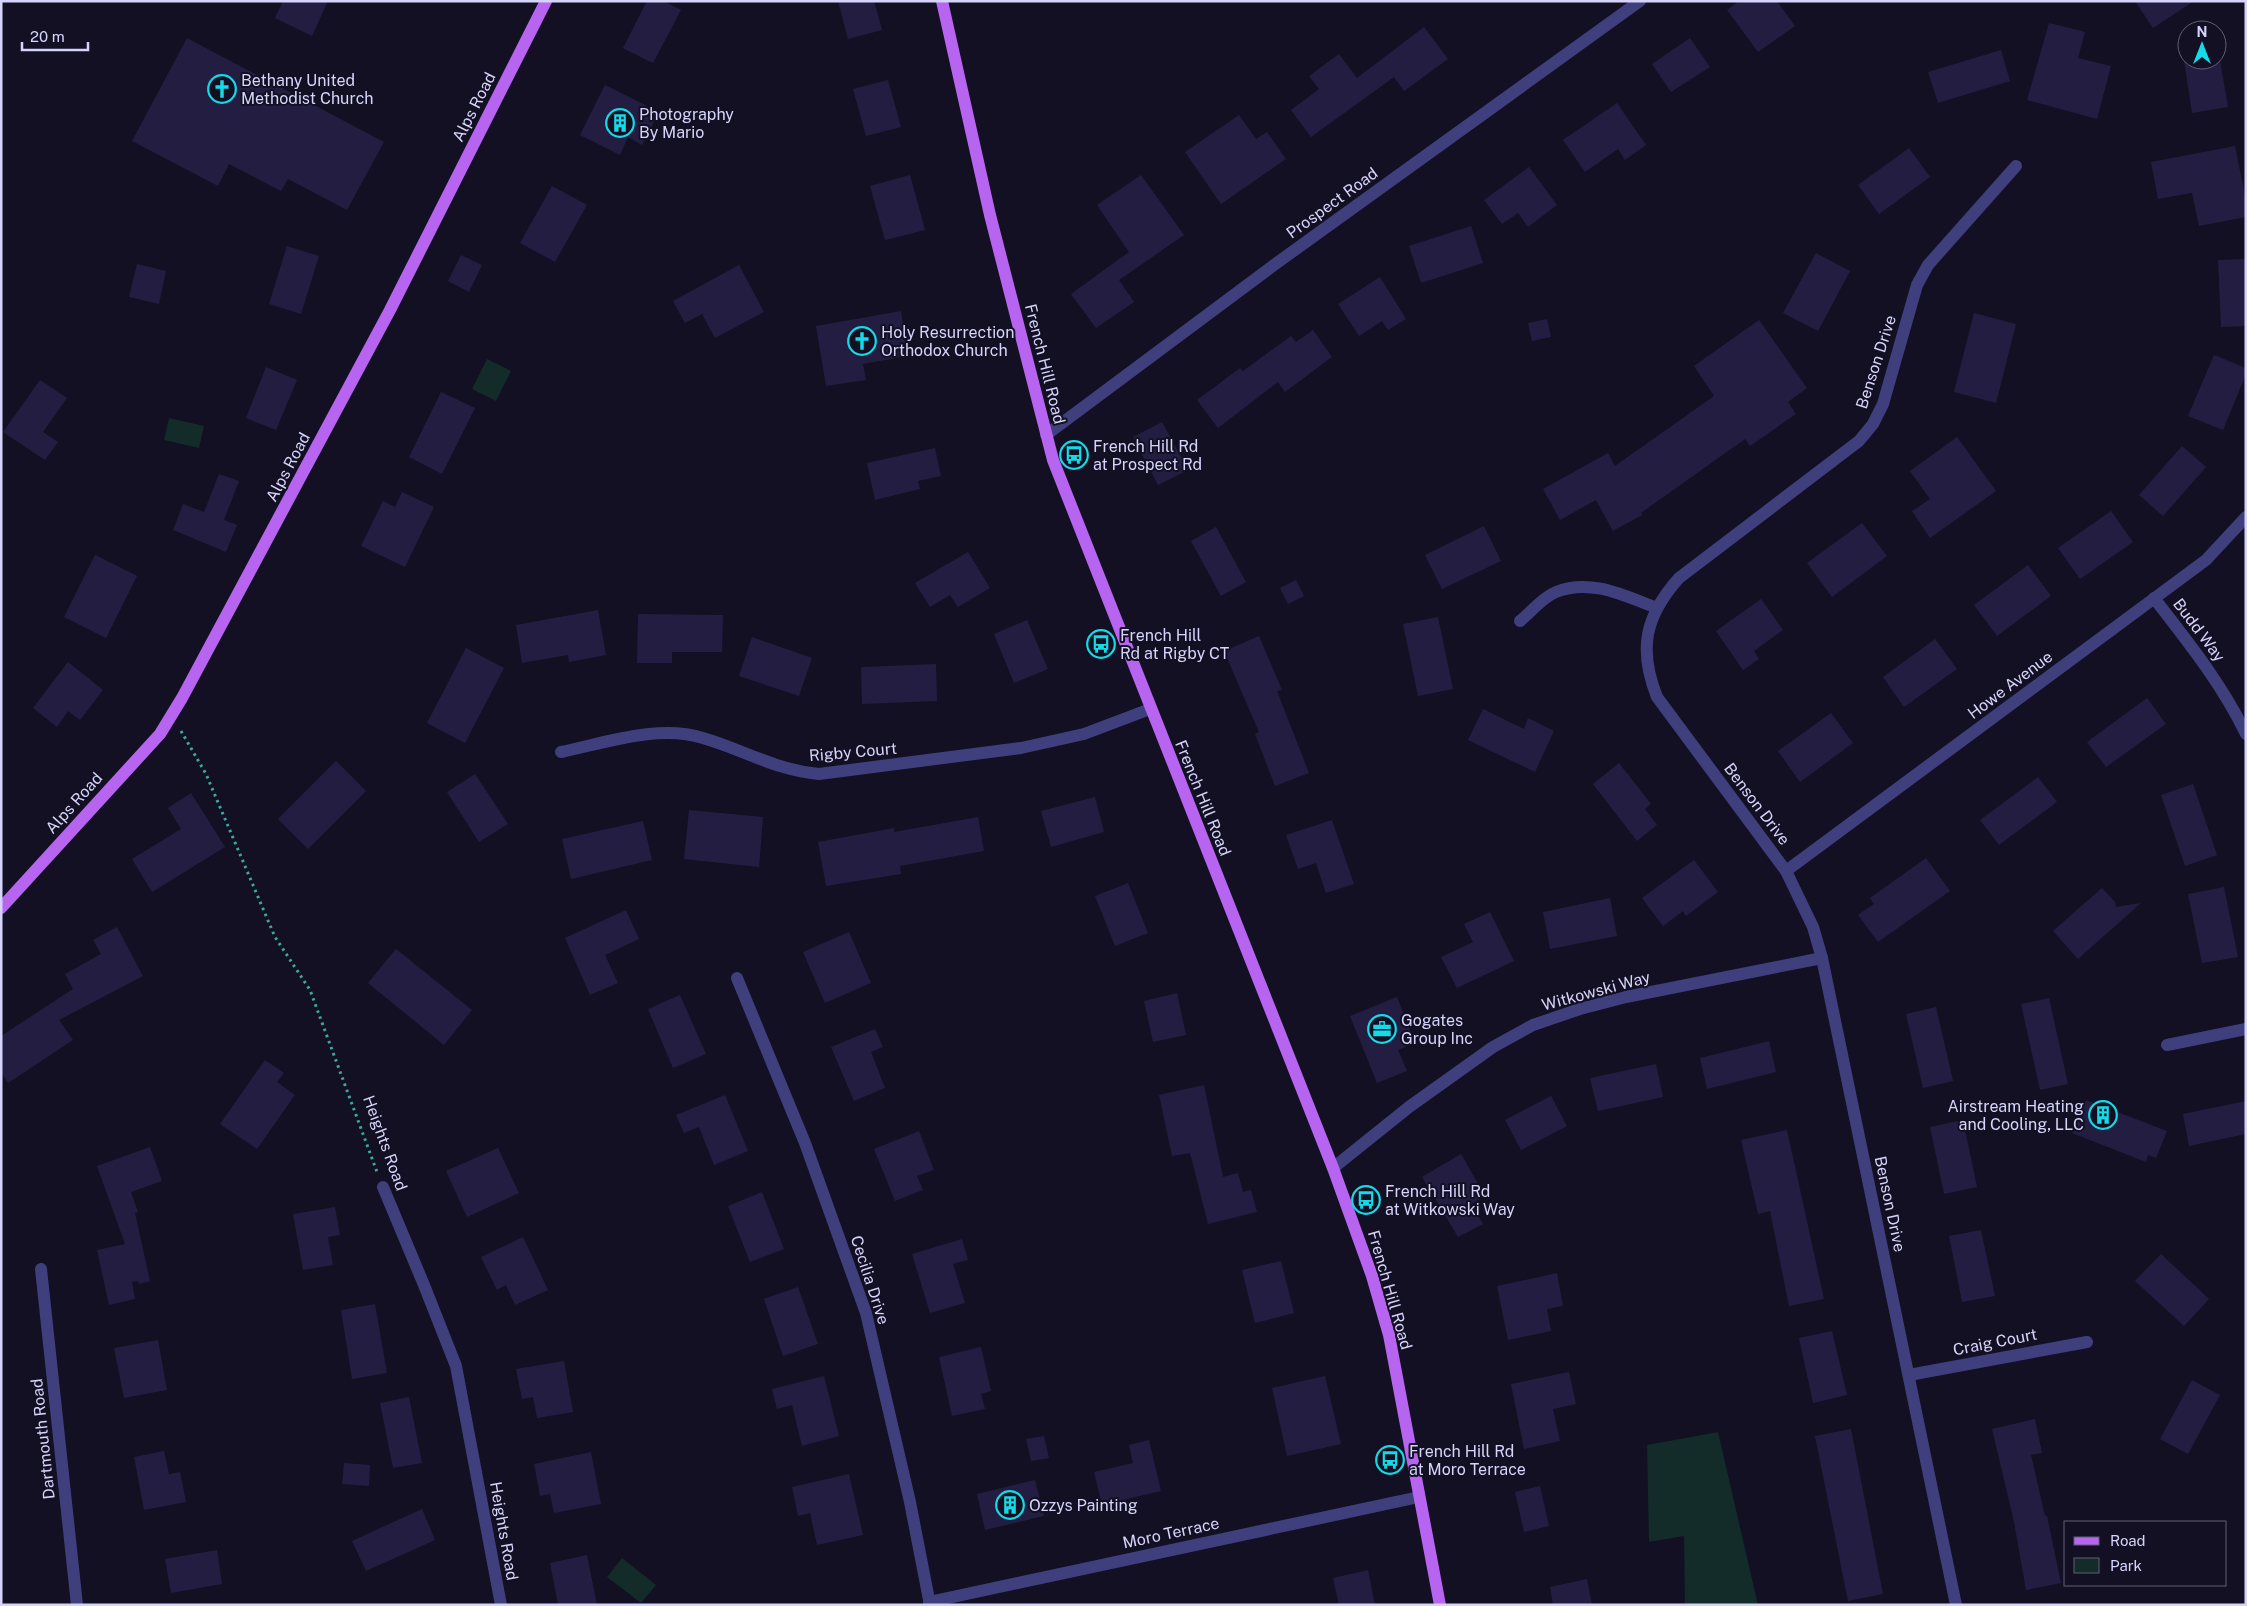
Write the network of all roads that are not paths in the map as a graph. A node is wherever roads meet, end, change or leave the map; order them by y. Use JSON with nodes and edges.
{"nodes":[{"id":1,"x":546,"y":1,"type":"edge"},
{"id":2,"x":942,"y":1,"type":"edge"},
{"id":3,"x":1640,"y":1,"type":"edge"},
{"id":4,"x":2016,"y":166,"type":"dead end"},
{"id":5,"x":1046,"y":435,"type":"junction"},
{"id":6,"x":2246,"y":517,"type":"edge"},
{"id":7,"x":2154,"y":598,"type":"junction"},
{"id":8,"x":1657,"y":608,"type":"junction"},
{"id":9,"x":1520,"y":621,"type":"dead end"},
{"id":10,"x":1150,"y":709,"type":"junction"},
{"id":11,"x":2246,"y":734,"type":"edge"},
{"id":12,"x":561,"y":752,"type":"dead end"},
{"id":13,"x":1786,"y":871,"type":"junction"},
{"id":14,"x":1,"y":908,"type":"edge"},
{"id":15,"x":1822,"y":958,"type":"junction"},
{"id":16,"x":738,"y":978,"type":"dead end"},
{"id":17,"x":2246,"y":1029,"type":"edge"},
{"id":18,"x":2167,"y":1045,"type":"dead end"},
{"id":19,"x":1333,"y":1168,"type":"junction"},
{"id":20,"x":383,"y":1186,"type":"road end"},
{"id":21,"x":41,"y":1269,"type":"dead end"},
{"id":22,"x":2087,"y":1342,"type":"dead end"},
{"id":23,"x":1909,"y":1375,"type":"junction"},
{"id":24,"x":1419,"y":1497,"type":"junction"},
{"id":25,"x":929,"y":1603,"type":"edge"},
{"id":26,"x":78,"y":1605,"type":"edge"},
{"id":27,"x":499,"y":1605,"type":"edge"},
{"id":28,"x":1440,"y":1605,"type":"edge"},
{"id":29,"x":1956,"y":1605,"type":"edge"}],
"edges":[{"from":1,"to":14,"type":"main road","name":"Alps Road"},
{"from":2,"to":5,"type":"main road","name":"French Hill Road"},
{"from":3,"to":5,"type":"street","name":"Prospect Road"},
{"from":4,"to":8,"type":"street","name":"Benson Drive"},
{"from":5,"to":10,"type":"main road","name":"French Hill Road"},
{"from":6,"to":7,"type":"street","name":"Howe Avenue"},
{"from":7,"to":11,"type":"street","name":"Budd Way"},
{"from":7,"to":13,"type":"street","name":"Howe Avenue"},
{"from":8,"to":9,"type":"street"},
{"from":8,"to":13,"type":"street","name":"Benson Drive"},
{"from":10,"to":12,"type":"street","name":"Rigby Court"},
{"from":10,"to":19,"type":"main road","name":"French Hill Road"},
{"from":13,"to":15,"type":"street","name":"Benson Drive"},
{"from":15,"to":19,"type":"street","name":"Witkowski Way"},
{"from":15,"to":23,"type":"street","name":"Benson Drive"},
{"from":16,"to":25,"type":"street","name":"Cecilia Drive"},
{"from":17,"to":18,"type":"street"},
{"from":19,"to":24,"type":"main road","name":"French Hill Road"},
{"from":20,"to":27,"type":"street","name":"Heights Road"},
{"from":21,"to":26,"type":"street","name":"Dartmouth Road"},
{"from":22,"to":23,"type":"street","name":"Craig Court"},
{"from":23,"to":29,"type":"street","name":"Benson Drive"},
{"from":24,"to":25,"type":"street","name":"Moro Terrace"},
{"from":24,"to":28,"type":"main road","name":"French Hill Road"}]}
